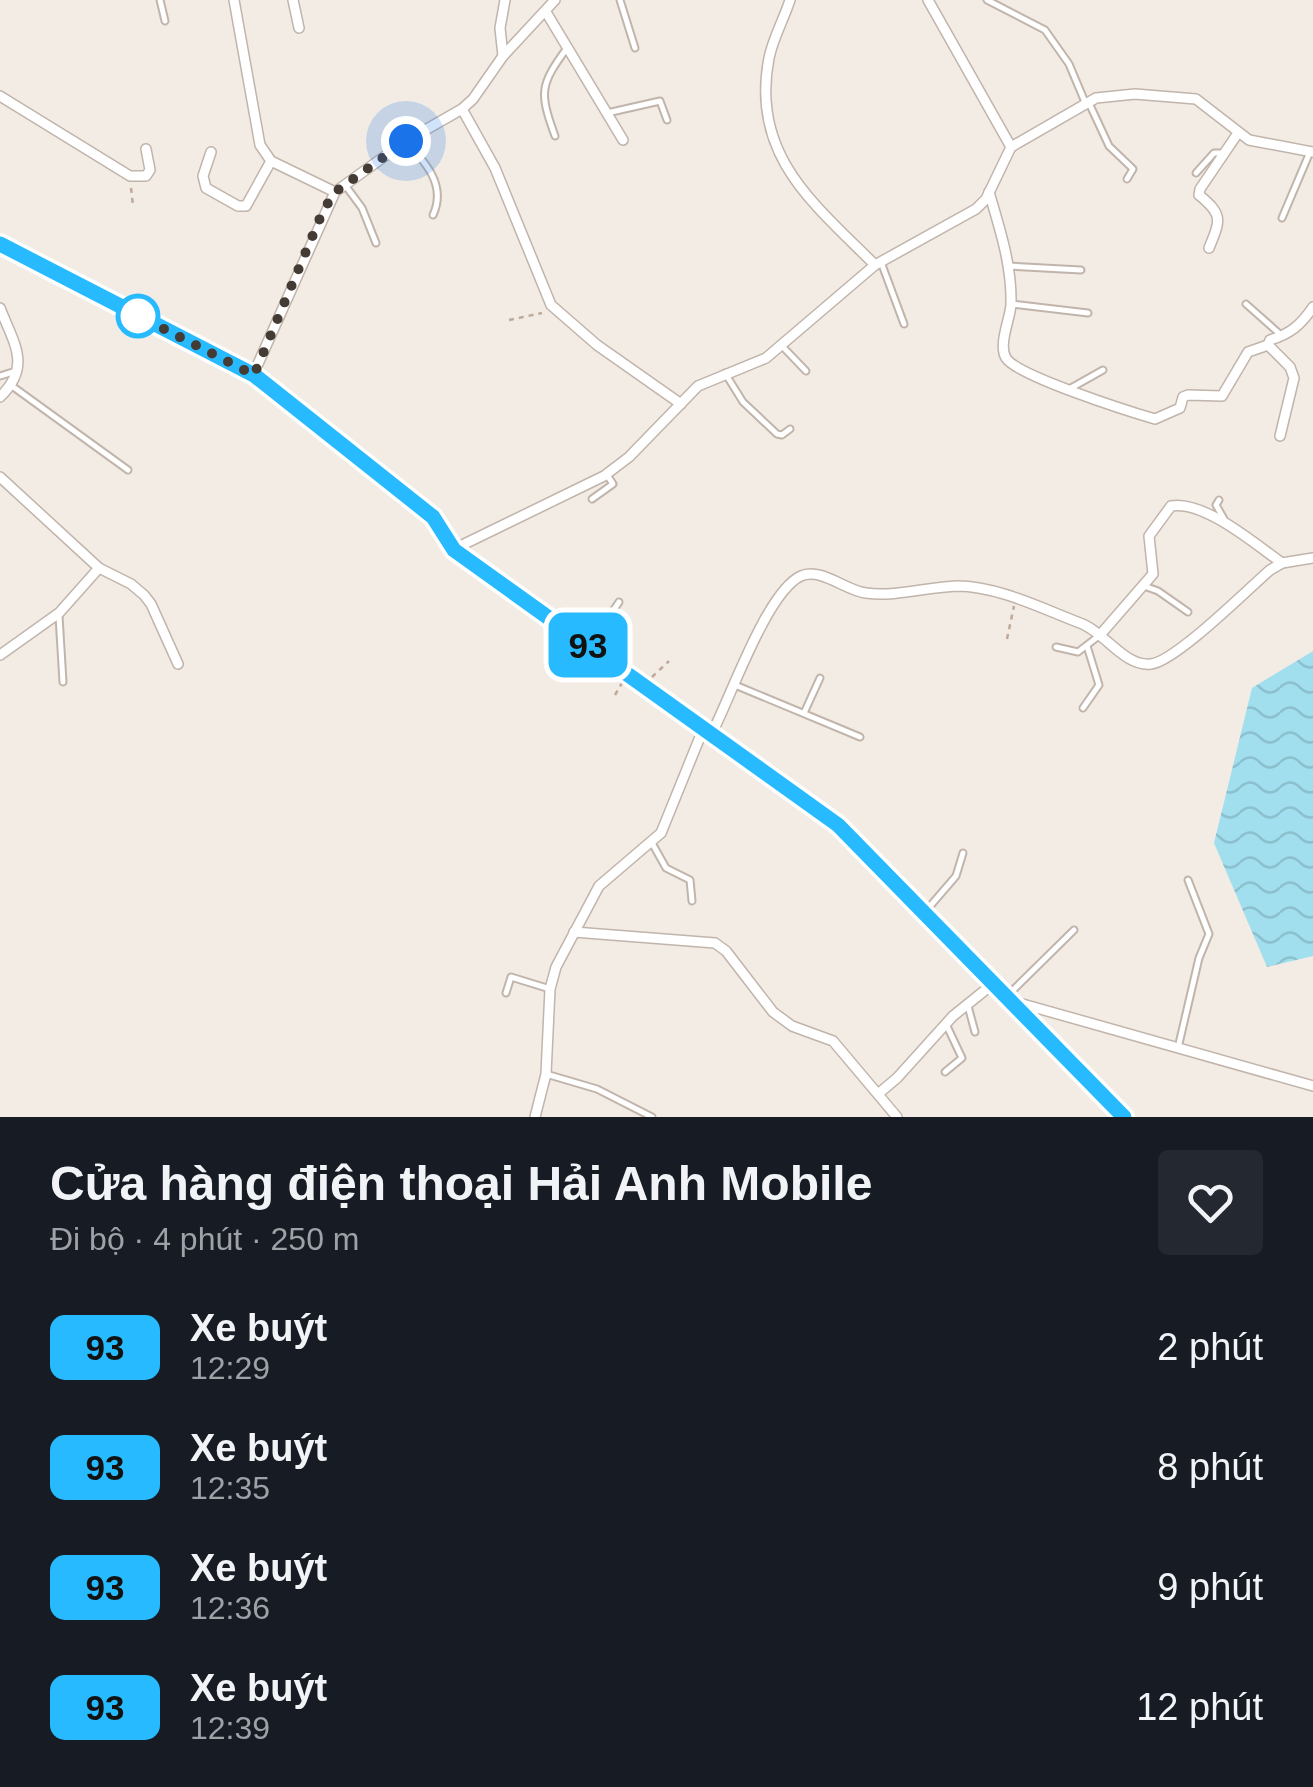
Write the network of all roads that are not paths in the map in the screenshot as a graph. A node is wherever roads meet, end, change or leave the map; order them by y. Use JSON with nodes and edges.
{"nodes":[{"id":1,"x":160,"y":0,"type":"edge"},
{"id":2,"x":234,"y":0,"type":"edge"},
{"id":3,"x":293,"y":0,"type":"edge"},
{"id":4,"x":505,"y":0,"type":"edge"},
{"id":5,"x":555,"y":0,"type":"edge"},
{"id":6,"x":620,"y":0,"type":"edge"},
{"id":7,"x":790,"y":0,"type":"edge"},
{"id":8,"x":928,"y":0,"type":"edge"},
{"id":9,"x":987,"y":0,"type":"edge"},
{"id":10,"x":546,"y":12,"type":"junction"},
{"id":11,"x":165,"y":21,"type":"dead end"},
{"id":12,"x":300,"y":28,"type":"dead end"},
{"id":13,"x":567,"y":48,"type":"junction"},
{"id":14,"x":635,"y":48,"type":"dead end"},
{"id":15,"x":503,"y":56,"type":"junction"},
{"id":16,"x":0,"y":96,"type":"edge"},
{"id":17,"x":1086,"y":101,"type":"junction"},
{"id":18,"x":462,"y":109,"type":"junction"},
{"id":19,"x":606,"y":113,"type":"junction"},
{"id":20,"x":666,"y":120,"type":"dead end"},
{"id":21,"x":1238,"y":133,"type":"junction"},
{"id":22,"x":555,"y":136,"type":"dead end"},
{"id":23,"x":623,"y":140,"type":"dead end"},
{"id":24,"x":406,"y":141,"type":"junction"},
{"id":25,"x":146,"y":148,"type":"dead end"},
{"id":26,"x":1011,"y":148,"type":"junction"},
{"id":27,"x":210,"y":152,"type":"dead end"},
{"id":28,"x":1311,"y":152,"type":"edge"},
{"id":29,"x":1224,"y":153,"type":"junction"},
{"id":30,"x":271,"y":161,"type":"junction"},
{"id":31,"x":1196,"y":173,"type":"dead end"},
{"id":32,"x":1127,"y":180,"type":"dead end"},
{"id":33,"x":344,"y":184,"type":"junction"},
{"id":34,"x":335,"y":192,"type":"junction"},
{"id":35,"x":989,"y":192,"type":"junction"},
{"id":36,"x":434,"y":215,"type":"dead end"},
{"id":37,"x":1282,"y":218,"type":"dead end"},
{"id":38,"x":376,"y":243,"type":"dead end"},
{"id":39,"x":0,"y":244,"type":"edge"},
{"id":40,"x":1209,"y":248,"type":"dead end"},
{"id":41,"x":878,"y":263,"type":"junction"},
{"id":42,"x":1009,"y":266,"type":"junction"},
{"id":43,"x":1081,"y":270,"type":"dead end"},
{"id":44,"x":1011,"y":304,"type":"junction"},
{"id":45,"x":1246,"y":304,"type":"dead end"},
{"id":46,"x":1313,"y":307,"type":"edge"},
{"id":47,"x":0,"y":308,"type":"edge"},
{"id":48,"x":1088,"y":314,"type":"dead end"},
{"id":49,"x":904,"y":324,"type":"dead end"},
{"id":50,"x":1282,"y":336,"type":"junction"},
{"id":51,"x":1268,"y":345,"type":"junction"},
{"id":52,"x":782,"y":346,"type":"junction"},
{"id":53,"x":19,"y":370,"type":"junction"},
{"id":54,"x":1103,"y":370,"type":"dead end"},
{"id":55,"x":806,"y":372,"type":"dead end"},
{"id":56,"x":725,"y":373,"type":"junction"},
{"id":57,"x":254,"y":375,"type":"junction"},
{"id":58,"x":0,"y":376,"type":"edge"},
{"id":59,"x":12,"y":386,"type":"junction"},
{"id":60,"x":1068,"y":390,"type":"junction"},
{"id":61,"x":0,"y":397,"type":"edge"},
{"id":62,"x":681,"y":404,"type":"junction"},
{"id":63,"x":790,"y":428,"type":"dead end"},
{"id":64,"x":1280,"y":436,"type":"dead end"},
{"id":65,"x":128,"y":470,"type":"dead end"},
{"id":66,"x":606,"y":474,"type":"junction"},
{"id":67,"x":0,"y":477,"type":"edge"},
{"id":68,"x":592,"y":499,"type":"dead end"},
{"id":69,"x":1219,"y":500,"type":"dead end"},
{"id":70,"x":1226,"y":524,"type":"junction"},
{"id":71,"x":454,"y":550,"type":"junction"},
{"id":72,"x":1313,"y":558,"type":"edge"},
{"id":73,"x":1282,"y":563,"type":"junction"},
{"id":74,"x":99,"y":568,"type":"junction"},
{"id":75,"x":1144,"y":586,"type":"junction"},
{"id":76,"x":620,"y":602,"type":"dead end"},
{"id":77,"x":58,"y":612,"type":"junction"},
{"id":78,"x":1188,"y":612,"type":"dead end"},
{"id":79,"x":1100,"y":634,"type":"junction"},
{"id":80,"x":590,"y":646,"type":"junction"},
{"id":81,"x":1087,"y":646,"type":"junction"},
{"id":82,"x":1056,"y":647,"type":"dead end"},
{"id":83,"x":0,"y":655,"type":"edge"},
{"id":84,"x":178,"y":664,"type":"dead end"},
{"id":85,"x":820,"y":678,"type":"dead end"},
{"id":86,"x":63,"y":682,"type":"dead end"},
{"id":87,"x":735,"y":685,"type":"junction"},
{"id":88,"x":1083,"y":708,"type":"dead end"},
{"id":89,"x":804,"y":713,"type":"junction"},
{"id":90,"x":708,"y":730,"type":"junction"},
{"id":91,"x":860,"y":738,"type":"dead end"},
{"id":92,"x":652,"y":843,"type":"junction"},
{"id":93,"x":963,"y":853,"type":"dead end"},
{"id":94,"x":1188,"y":880,"type":"dead end"},
{"id":95,"x":692,"y":902,"type":"dead end"},
{"id":96,"x":924,"y":913,"type":"junction"},
{"id":97,"x":1074,"y":930,"type":"dead end"},
{"id":98,"x":574,"y":932,"type":"junction"},
{"id":99,"x":994,"y":984,"type":"junction"},
{"id":100,"x":550,"y":989,"type":"junction"},
{"id":101,"x":506,"y":993,"type":"dead end"},
{"id":102,"x":1008,"y":998,"type":"junction"},
{"id":103,"x":967,"y":1004,"type":"junction"},
{"id":104,"x":946,"y":1024,"type":"junction"},
{"id":105,"x":975,"y":1032,"type":"dead end"},
{"id":106,"x":1178,"y":1048,"type":"junction"},
{"id":107,"x":945,"y":1072,"type":"dead end"},
{"id":108,"x":546,"y":1074,"type":"junction"},
{"id":109,"x":1313,"y":1086,"type":"edge"},
{"id":110,"x":878,"y":1094,"type":"junction"},
{"id":111,"x":534,"y":1117,"type":"edge"},
{"id":112,"x":652,"y":1117,"type":"edge"},
{"id":113,"x":897,"y":1117,"type":"edge"},
{"id":114,"x":1124,"y":1117,"type":"edge"}],
"edges":[{"from":1,"to":11,"type":"lane"},
{"from":2,"to":30,"type":"street"},
{"from":3,"to":12,"type":"street"},
{"from":4,"to":15,"type":"street"},
{"from":5,"to":10,"type":"street"},
{"from":6,"to":14,"type":"lane"},
{"from":7,"to":41,"type":"street"},
{"from":8,"to":26,"type":"street"},
{"from":9,"to":17,"type":"lane"},
{"from":10,"to":13,"type":"street"},
{"from":10,"to":15,"type":"street"},
{"from":13,"to":19,"type":"street"},
{"from":13,"to":22,"type":"lane"},
{"from":15,"to":18,"type":"street"},
{"from":16,"to":25,"type":"street"},
{"from":17,"to":21,"type":"street"},
{"from":17,"to":26,"type":"street"},
{"from":17,"to":32,"type":"lane"},
{"from":18,"to":24,"type":"street"},
{"from":18,"to":62,"type":"street"},
{"from":19,"to":20,"type":"lane"},
{"from":19,"to":23,"type":"street"},
{"from":21,"to":28,"type":"street"},
{"from":21,"to":29,"type":"street"},
{"from":24,"to":33,"type":"street"},
{"from":24,"to":36,"type":"lane"},
{"from":26,"to":35,"type":"street"},
{"from":27,"to":30,"type":"street"},
{"from":28,"to":37,"type":"lane"},
{"from":29,"to":31,"type":"lane"},
{"from":29,"to":40,"type":"street"},
{"from":30,"to":34,"type":"street"},
{"from":33,"to":34,"type":"street"},
{"from":33,"to":38,"type":"lane"},
{"from":34,"to":57,"type":"street"},
{"from":35,"to":41,"type":"street"},
{"from":35,"to":42,"type":"street"},
{"from":39,"to":57,"type":"street"},
{"from":41,"to":49,"type":"lane"},
{"from":41,"to":52,"type":"street"},
{"from":42,"to":43,"type":"lane"},
{"from":42,"to":44,"type":"street"},
{"from":44,"to":48,"type":"lane"},
{"from":44,"to":60,"type":"street"},
{"from":45,"to":50,"type":"lane"},
{"from":46,"to":50,"type":"street"},
{"from":47,"to":53,"type":"street"},
{"from":50,"to":51,"type":"street"},
{"from":51,"to":60,"type":"street"},
{"from":51,"to":64,"type":"street"},
{"from":52,"to":55,"type":"lane"},
{"from":52,"to":56,"type":"street"},
{"from":53,"to":58,"type":"lane"},
{"from":53,"to":59,"type":"street"},
{"from":54,"to":60,"type":"lane"},
{"from":56,"to":62,"type":"street"},
{"from":56,"to":63,"type":"lane"},
{"from":57,"to":71,"type":"street"},
{"from":59,"to":61,"type":"street"},
{"from":59,"to":65,"type":"lane"},
{"from":62,"to":66,"type":"street"},
{"from":66,"to":68,"type":"lane"},
{"from":66,"to":71,"type":"street"},
{"from":67,"to":74,"type":"street"},
{"from":69,"to":70,"type":"lane"},
{"from":70,"to":73,"type":"street"},
{"from":70,"to":75,"type":"street"},
{"from":71,"to":80,"type":"street"},
{"from":72,"to":73,"type":"street"},
{"from":73,"to":79,"type":"street"},
{"from":74,"to":77,"type":"street"},
{"from":74,"to":84,"type":"street"},
{"from":75,"to":78,"type":"lane"},
{"from":75,"to":79,"type":"street"},
{"from":76,"to":80,"type":"lane"},
{"from":77,"to":83,"type":"street"},
{"from":77,"to":86,"type":"lane"},
{"from":79,"to":81,"type":"lane"},
{"from":79,"to":87,"type":"street"},
{"from":80,"to":90,"type":"street"},
{"from":81,"to":82,"type":"lane"},
{"from":81,"to":88,"type":"lane"},
{"from":85,"to":89,"type":"lane"},
{"from":87,"to":89,"type":"lane"},
{"from":87,"to":90,"type":"street"},
{"from":89,"to":91,"type":"lane"},
{"from":90,"to":92,"type":"street"},
{"from":90,"to":96,"type":"street"},
{"from":92,"to":95,"type":"lane"},
{"from":92,"to":98,"type":"street"},
{"from":93,"to":96,"type":"lane"},
{"from":94,"to":106,"type":"lane"},
{"from":96,"to":99,"type":"street"},
{"from":97,"to":102,"type":"lane"},
{"from":98,"to":100,"type":"street"},
{"from":98,"to":110,"type":"street"},
{"from":99,"to":102,"type":"street"},
{"from":99,"to":103,"type":"street"},
{"from":100,"to":101,"type":"lane"},
{"from":100,"to":108,"type":"street"},
{"from":102,"to":106,"type":"street"},
{"from":102,"to":114,"type":"street"},
{"from":103,"to":104,"type":"street"},
{"from":103,"to":105,"type":"lane"},
{"from":104,"to":107,"type":"lane"},
{"from":104,"to":110,"type":"street"},
{"from":106,"to":109,"type":"street"},
{"from":108,"to":111,"type":"street"},
{"from":108,"to":112,"type":"lane"},
{"from":110,"to":113,"type":"street"}]}
